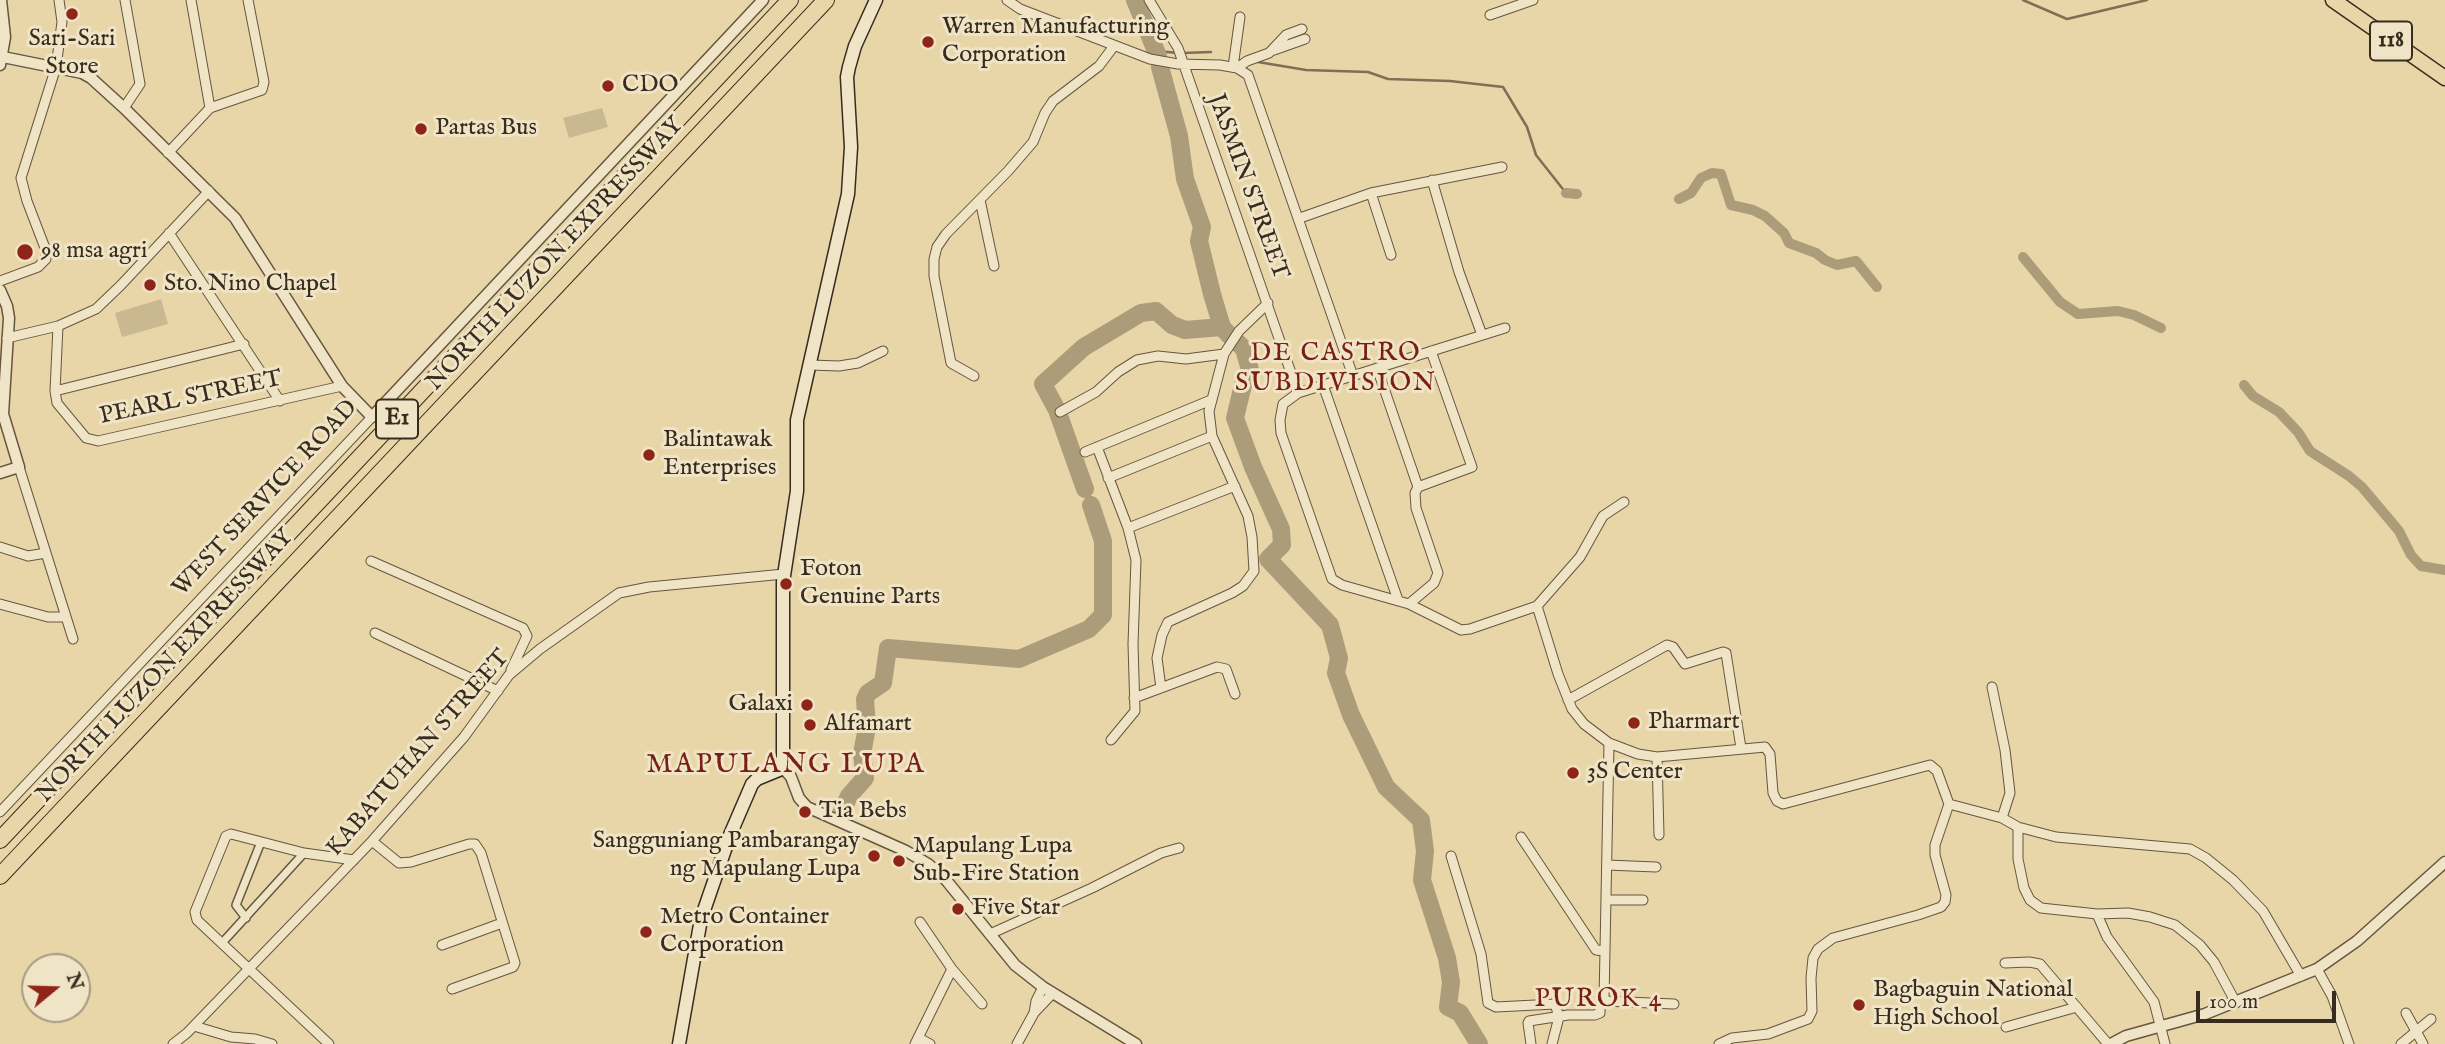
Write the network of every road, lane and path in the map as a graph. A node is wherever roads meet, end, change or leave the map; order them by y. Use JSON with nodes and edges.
{"nodes":[{"id":1,"x":1,"y":0,"type":"edge"},
{"id":2,"x":59,"y":0,"type":"edge"},
{"id":3,"x":125,"y":0,"type":"edge"},
{"id":4,"x":191,"y":0,"type":"edge"},
{"id":5,"x":248,"y":0,"type":"edge"},
{"id":6,"x":763,"y":0,"type":"edge"},
{"id":7,"x":790,"y":0,"type":"edge"},
{"id":8,"x":826,"y":0,"type":"edge"},
{"id":9,"x":876,"y":0,"type":"edge"},
{"id":10,"x":1007,"y":0,"type":"edge"},
{"id":11,"x":1149,"y":0,"type":"edge"},
{"id":12,"x":1533,"y":0,"type":"edge"},
{"id":13,"x":2338,"y":1,"type":"edge"},
{"id":14,"x":1490,"y":15,"type":"dead end"},
{"id":15,"x":1240,"y":17,"type":"dead end"},
{"id":16,"x":1301,"y":29,"type":"dead end"},
{"id":17,"x":1305,"y":38,"type":"dead end"},
{"id":18,"x":1114,"y":46,"type":"junction"},
{"id":19,"x":1273,"y":51,"type":"junction"},
{"id":20,"x":1,"y":59,"type":"edge"},
{"id":21,"x":1182,"y":63,"type":"junction"},
{"id":22,"x":56,"y":67,"type":"junction"},
{"id":23,"x":1235,"y":68,"type":"junction"},
{"id":24,"x":2445,"y":78,"type":"edge"},
{"id":25,"x":124,"y":108,"type":"junction"},
{"id":26,"x":210,"y":108,"type":"junction"},
{"id":27,"x":168,"y":153,"type":"junction"},
{"id":28,"x":1502,"y":167,"type":"dead end"},
{"id":29,"x":1432,"y":180,"type":"junction"},
{"id":30,"x":209,"y":191,"type":"junction"},
{"id":31,"x":1371,"y":193,"type":"junction"},
{"id":32,"x":980,"y":200,"type":"junction"},
{"id":33,"x":1300,"y":218,"type":"junction"},
{"id":34,"x":169,"y":233,"type":"junction"},
{"id":35,"x":1391,"y":255,"type":"dead end"},
{"id":36,"x":993,"y":266,"type":"dead end"},
{"id":37,"x":0,"y":281,"type":"edge"},
{"id":38,"x":0,"y":290,"type":"edge"},
{"id":39,"x":1268,"y":303,"type":"junction"},
{"id":40,"x":58,"y":326,"type":"junction"},
{"id":41,"x":1505,"y":328,"type":"dead end"},
{"id":42,"x":1482,"y":335,"type":"junction"},
{"id":43,"x":7,"y":338,"type":"junction"},
{"id":44,"x":244,"y":344,"type":"junction"},
{"id":45,"x":883,"y":351,"type":"dead end"},
{"id":46,"x":1431,"y":351,"type":"junction"},
{"id":47,"x":1223,"y":354,"type":"junction"},
{"id":48,"x":810,"y":365,"type":"junction"},
{"id":49,"x":1377,"y":368,"type":"junction"},
{"id":50,"x":974,"y":376,"type":"dead end"},
{"id":51,"x":1353,"y":376,"type":"junction"},
{"id":52,"x":1323,"y":385,"type":"junction"},
{"id":53,"x":342,"y":386,"type":"junction"},
{"id":54,"x":55,"y":391,"type":"junction"},
{"id":55,"x":1298,"y":393,"type":"junction"},
{"id":56,"x":280,"y":401,"type":"junction"},
{"id":57,"x":1210,"y":401,"type":"junction"},
{"id":58,"x":1060,"y":412,"type":"dead end"},
{"id":59,"x":372,"y":417,"type":"junction"},
{"id":60,"x":1212,"y":436,"type":"junction"},
{"id":61,"x":1097,"y":447,"type":"junction"},
{"id":62,"x":1085,"y":452,"type":"dead end"},
{"id":63,"x":19,"y":467,"type":"junction"},
{"id":64,"x":0,"y":472,"type":"edge"},
{"id":65,"x":1108,"y":478,"type":"junction"},
{"id":66,"x":1235,"y":486,"type":"junction"},
{"id":67,"x":1418,"y":487,"type":"junction"},
{"id":68,"x":1624,"y":502,"type":"dead end"},
{"id":69,"x":1128,"y":528,"type":"junction"},
{"id":70,"x":0,"y":547,"type":"edge"},
{"id":71,"x":46,"y":554,"type":"junction"},
{"id":72,"x":370,"y":561,"type":"dead end"},
{"id":73,"x":784,"y":574,"type":"junction"},
{"id":74,"x":1398,"y":600,"type":"junction"},
{"id":75,"x":0,"y":604,"type":"edge"},
{"id":76,"x":1409,"y":604,"type":"junction"},
{"id":77,"x":1537,"y":606,"type":"junction"},
{"id":78,"x":66,"y":617,"type":"junction"},
{"id":79,"x":375,"y":633,"type":"dead end"},
{"id":80,"x":73,"y":639,"type":"dead end"},
{"id":81,"x":509,"y":675,"type":"junction"},
{"id":82,"x":1992,"y":687,"type":"dead end"},
{"id":83,"x":1160,"y":688,"type":"junction"},
{"id":84,"x":498,"y":691,"type":"junction"},
{"id":85,"x":1235,"y":694,"type":"dead end"},
{"id":86,"x":1134,"y":698,"type":"junction"},
{"id":87,"x":1568,"y":700,"type":"junction"},
{"id":88,"x":1111,"y":740,"type":"dead end"},
{"id":89,"x":1609,"y":743,"type":"junction"},
{"id":90,"x":1741,"y":748,"type":"junction"},
{"id":91,"x":1657,"y":757,"type":"junction"},
{"id":92,"x":782,"y":767,"type":"junction"},
{"id":93,"x":1949,"y":804,"type":"junction"},
{"id":94,"x":0,"y":812,"type":"edge"},
{"id":95,"x":2002,"y":818,"type":"junction"},
{"id":96,"x":2018,"y":827,"type":"junction"},
{"id":97,"x":1659,"y":835,"type":"dead end"},
{"id":98,"x":1521,"y":837,"type":"dead end"},
{"id":99,"x":0,"y":840,"type":"edge"},
{"id":100,"x":372,"y":841,"type":"junction"},
{"id":101,"x":261,"y":842,"type":"junction"},
{"id":102,"x":1179,"y":848,"type":"dead end"},
{"id":103,"x":304,"y":853,"type":"junction"},
{"id":104,"x":1451,"y":856,"type":"dead end"},
{"id":105,"x":354,"y":860,"type":"junction"},
{"id":106,"x":2445,"y":862,"type":"edge"},
{"id":107,"x":1607,"y":865,"type":"junction"},
{"id":108,"x":1656,"y":867,"type":"dead end"},
{"id":109,"x":0,"y":876,"type":"edge"},
{"id":110,"x":1606,"y":900,"type":"junction"},
{"id":111,"x":1643,"y":901,"type":"dead end"},
{"id":112,"x":2097,"y":914,"type":"junction"},
{"id":113,"x":246,"y":918,"type":"junction"},
{"id":114,"x":920,"y":922,"type":"dead end"},
{"id":115,"x":502,"y":923,"type":"junction"},
{"id":116,"x":990,"y":934,"type":"junction"},
{"id":117,"x":222,"y":943,"type":"junction"},
{"id":118,"x":442,"y":946,"type":"dead end"},
{"id":119,"x":1605,"y":951,"type":"junction"},
{"id":120,"x":2006,"y":963,"type":"dead end"},
{"id":121,"x":248,"y":968,"type":"junction"},
{"id":122,"x":952,"y":969,"type":"junction"},
{"id":123,"x":2317,"y":969,"type":"junction"},
{"id":124,"x":2301,"y":976,"type":"junction"},
{"id":125,"x":452,"y":989,"type":"dead end"},
{"id":126,"x":1048,"y":990,"type":"junction"},
{"id":127,"x":1604,"y":1001,"type":"junction"},
{"id":128,"x":2236,"y":1003,"type":"junction"},
{"id":129,"x":982,"y":1004,"type":"dead end"},
{"id":130,"x":1674,"y":1004,"type":"dead end"},
{"id":131,"x":2077,"y":1007,"type":"junction"},
{"id":132,"x":2406,"y":1013,"type":"dead end"},
{"id":133,"x":1559,"y":1017,"type":"junction"},
{"id":134,"x":2431,"y":1019,"type":"dead end"},
{"id":135,"x":194,"y":1026,"type":"junction"},
{"id":136,"x":2006,"y":1027,"type":"dead end"},
{"id":137,"x":2161,"y":1028,"type":"junction"},
{"id":138,"x":2416,"y":1031,"type":"junction"},
{"id":139,"x":917,"y":1041,"type":"edge"},
{"id":140,"x":173,"y":1044,"type":"edge"},
{"id":141,"x":272,"y":1044,"type":"edge"},
{"id":142,"x":328,"y":1044,"type":"edge"},
{"id":143,"x":679,"y":1044,"type":"edge"},
{"id":144,"x":930,"y":1044,"type":"edge"},
{"id":145,"x":1017,"y":1044,"type":"edge"},
{"id":146,"x":1136,"y":1044,"type":"edge"},
{"id":147,"x":1531,"y":1044,"type":"edge"},
{"id":148,"x":1552,"y":1044,"type":"edge"},
{"id":149,"x":1719,"y":1044,"type":"edge"},
{"id":150,"x":2110,"y":1044,"type":"edge"},
{"id":151,"x":2165,"y":1044,"type":"edge"},
{"id":152,"x":2349,"y":1044,"type":"edge"},
{"id":153,"x":2401,"y":1044,"type":"edge"},
{"id":154,"x":2423,"y":1044,"type":"edge"}],
"edges":[{"from":1,"to":20,"type":"street"},
{"from":2,"to":22,"type":"street"},
{"from":3,"to":25,"type":"street"},
{"from":4,"to":26,"type":"street"},
{"from":5,"to":26,"type":"street"},
{"from":6,"to":59,"type":"street","name":"WEST SERVICE ROAD"},
{"from":7,"to":99,"type":"highway","name":"NORTH LUZON EXPRESSWAY","number":"E1"},
{"from":8,"to":109,"type":"highway","name":"NORTH LUZON EXPRESSWAY","number":"E1"},
{"from":9,"to":48,"type":"main road"},
{"from":10,"to":18,"type":"street"},
{"from":11,"to":21,"type":"street","name":"JASMIN STREET"},
{"from":12,"to":14,"type":"street"},
{"from":13,"to":24,"type":"main road","number":"118"},
{"from":15,"to":23,"type":"street"},
{"from":16,"to":19,"type":"street"},
{"from":17,"to":19,"type":"street"},
{"from":18,"to":21,"type":"street"},
{"from":18,"to":32,"type":"street"},
{"from":19,"to":23,"type":"street"},
{"from":20,"to":22,"type":"street"},
{"from":21,"to":23,"type":"street"},
{"from":21,"to":39,"type":"street","name":"JASMIN STREET"},
{"from":22,"to":25,"type":"street"},
{"from":22,"to":37,"type":"street"},
{"from":23,"to":33,"type":"street"},
{"from":25,"to":27,"type":"street"},
{"from":26,"to":27,"type":"street"},
{"from":27,"to":30,"type":"street"},
{"from":28,"to":29,"type":"street"},
{"from":29,"to":31,"type":"street"},
{"from":29,"to":42,"type":"street"},
{"from":30,"to":34,"type":"street"},
{"from":30,"to":53,"type":"street"},
{"from":31,"to":33,"type":"street"},
{"from":31,"to":35,"type":"street"},
{"from":32,"to":36,"type":"street"},
{"from":32,"to":50,"type":"street"},
{"from":33,"to":51,"type":"street"},
{"from":34,"to":40,"type":"street"},
{"from":34,"to":44,"type":"street"},
{"from":38,"to":43,"type":"street"},
{"from":39,"to":47,"type":"street"},
{"from":39,"to":55,"type":"street","name":"JASMIN STREET"},
{"from":40,"to":43,"type":"street"},
{"from":40,"to":54,"type":"street"},
{"from":41,"to":42,"type":"street"},
{"from":42,"to":46,"type":"street"},
{"from":43,"to":63,"type":"street"},
{"from":44,"to":54,"type":"street"},
{"from":44,"to":56,"type":"street"},
{"from":45,"to":48,"type":"street"},
{"from":46,"to":49,"type":"street"},
{"from":46,"to":67,"type":"street"},
{"from":47,"to":57,"type":"street"},
{"from":47,"to":58,"type":"street"},
{"from":48,"to":73,"type":"main road"},
{"from":49,"to":51,"type":"street"},
{"from":49,"to":67,"type":"street"},
{"from":51,"to":52,"type":"street"},
{"from":52,"to":55,"type":"street"},
{"from":52,"to":74,"type":"street"},
{"from":53,"to":56,"type":"street","name":"PEARL STREET"},
{"from":53,"to":59,"type":"street"},
{"from":54,"to":56,"type":"street","name":"PEARL STREET"},
{"from":55,"to":74,"type":"street"},
{"from":57,"to":60,"type":"street"},
{"from":57,"to":61,"type":"street"},
{"from":59,"to":94,"type":"street","name":"WEST SERVICE ROAD"},
{"from":60,"to":65,"type":"street"},
{"from":60,"to":66,"type":"street"},
{"from":61,"to":62,"type":"street"},
{"from":61,"to":65,"type":"street"},
{"from":63,"to":64,"type":"street"},
{"from":63,"to":71,"type":"street"},
{"from":65,"to":69,"type":"street"},
{"from":66,"to":69,"type":"street"},
{"from":66,"to":83,"type":"street"},
{"from":67,"to":76,"type":"street"},
{"from":68,"to":77,"type":"street"},
{"from":69,"to":86,"type":"street"},
{"from":70,"to":71,"type":"street"},
{"from":71,"to":78,"type":"street"},
{"from":72,"to":81,"type":"street"},
{"from":73,"to":81,"type":"street","name":"KABATUHAN STREET"},
{"from":73,"to":92,"type":"main road"},
{"from":74,"to":76,"type":"street"},
{"from":75,"to":78,"type":"street"},
{"from":76,"to":77,"type":"street"},
{"from":77,"to":87,"type":"street"},
{"from":78,"to":80,"type":"street"},
{"from":79,"to":84,"type":"street"},
{"from":81,"to":84,"type":"street","name":"KABATUHAN STREET"},
{"from":82,"to":95,"type":"street"},
{"from":83,"to":85,"type":"street"},
{"from":83,"to":86,"type":"street"},
{"from":84,"to":100,"type":"street","name":"KABATUHAN STREET"},
{"from":86,"to":88,"type":"street"},
{"from":87,"to":89,"type":"street"},
{"from":87,"to":90,"type":"street"},
{"from":89,"to":91,"type":"street"},
{"from":89,"to":107,"type":"street"},
{"from":90,"to":91,"type":"street"},
{"from":90,"to":93,"type":"street"},
{"from":91,"to":97,"type":"street"},
{"from":92,"to":116,"type":"street"},
{"from":92,"to":143,"type":"main road"},
{"from":93,"to":95,"type":"street"},
{"from":93,"to":149,"type":"street"},
{"from":95,"to":96,"type":"street"},
{"from":96,"to":112,"type":"street"},
{"from":96,"to":124,"type":"street"},
{"from":98,"to":119,"type":"street"},
{"from":100,"to":105,"type":"street","name":"KABATUHAN STREET"},
{"from":100,"to":115,"type":"street"},
{"from":101,"to":103,"type":"street"},
{"from":101,"to":113,"type":"street"},
{"from":101,"to":117,"type":"street"},
{"from":102,"to":116,"type":"street"},
{"from":103,"to":105,"type":"street"},
{"from":103,"to":113,"type":"street"},
{"from":104,"to":133,"type":"street"},
{"from":105,"to":121,"type":"street","name":"KABATUHAN STREET"},
{"from":106,"to":123,"type":"street"},
{"from":107,"to":108,"type":"street"},
{"from":107,"to":110,"type":"street"},
{"from":110,"to":111,"type":"street"},
{"from":110,"to":119,"type":"street"},
{"from":112,"to":128,"type":"street"},
{"from":112,"to":137,"type":"street"},
{"from":113,"to":117,"type":"street"},
{"from":114,"to":122,"type":"street"},
{"from":115,"to":118,"type":"street"},
{"from":115,"to":125,"type":"street"},
{"from":116,"to":126,"type":"street"},
{"from":117,"to":121,"type":"street"},
{"from":119,"to":127,"type":"street"},
{"from":120,"to":131,"type":"street"},
{"from":121,"to":135,"type":"street","name":"KABATUHAN STREET"},
{"from":121,"to":142,"type":"street"},
{"from":122,"to":129,"type":"street"},
{"from":122,"to":139,"type":"street"},
{"from":123,"to":124,"type":"street"},
{"from":123,"to":152,"type":"street"},
{"from":124,"to":128,"type":"street"},
{"from":126,"to":145,"type":"street"},
{"from":126,"to":146,"type":"street"},
{"from":127,"to":130,"type":"street"},
{"from":127,"to":133,"type":"street"},
{"from":128,"to":137,"type":"street"},
{"from":131,"to":136,"type":"street"},
{"from":131,"to":150,"type":"street"},
{"from":132,"to":138,"type":"street"},
{"from":133,"to":147,"type":"street"},
{"from":133,"to":148,"type":"street"},
{"from":134,"to":138,"type":"street"},
{"from":135,"to":140,"type":"street","name":"KABATUHAN STREET"},
{"from":135,"to":141,"type":"street"},
{"from":137,"to":150,"type":"street"},
{"from":137,"to":151,"type":"street"},
{"from":138,"to":153,"type":"street"},
{"from":138,"to":154,"type":"street"},
{"from":139,"to":144,"type":"street"}]}
